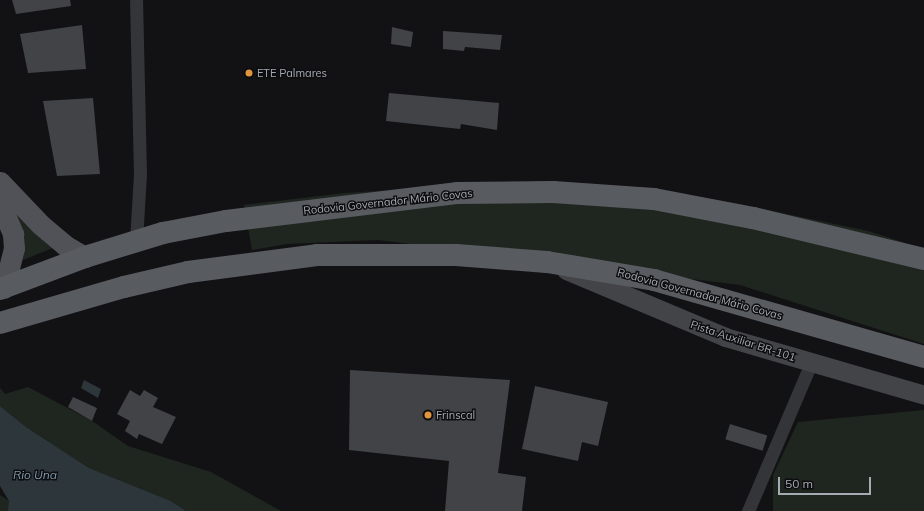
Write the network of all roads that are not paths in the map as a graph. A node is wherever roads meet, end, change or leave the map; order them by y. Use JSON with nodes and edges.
{"nodes":[{"id":1,"x":136,"y":0,"type":"edge"},
{"id":2,"x":0,"y":182,"type":"edge"},
{"id":3,"x":0,"y":203,"type":"edge"},
{"id":4,"x":136,"y":241,"type":"junction"},
{"id":5,"x":85,"y":258,"type":"junction"},
{"id":6,"x":924,"y":259,"type":"edge"},
{"id":7,"x":547,"y":262,"type":"junction"},
{"id":8,"x":2,"y":289,"type":"edge"},
{"id":9,"x":0,"y":323,"type":"edge"},
{"id":10,"x":924,"y":357,"type":"edge"},
{"id":11,"x":811,"y":363,"type":"junction"},
{"id":12,"x":924,"y":395,"type":"edge"},
{"id":13,"x":748,"y":511,"type":"edge"}],
"edges":[{"from":1,"to":4,"type":"street"},
{"from":2,"to":5,"type":"main road"},
{"from":3,"to":8,"type":"main road"},
{"from":4,"to":5,"type":"highway","name":"Rodovia Governador Mário Covas"},
{"from":4,"to":6,"type":"highway","name":"Rodovia Governador Mário Covas"},
{"from":5,"to":8,"type":"highway","name":"Rodovia Governador Mário Covas"},
{"from":7,"to":9,"type":"highway","name":"Rodovia Governador Mário Covas"},
{"from":7,"to":10,"type":"highway","name":"Rodovia Governador Mário Covas"},
{"from":7,"to":11,"type":"main road","name":"Pista Auxiliar BR-101"},
{"from":11,"to":12,"type":"main road","name":"Pista Auxiliar BR-101"},
{"from":11,"to":13,"type":"street"}]}
